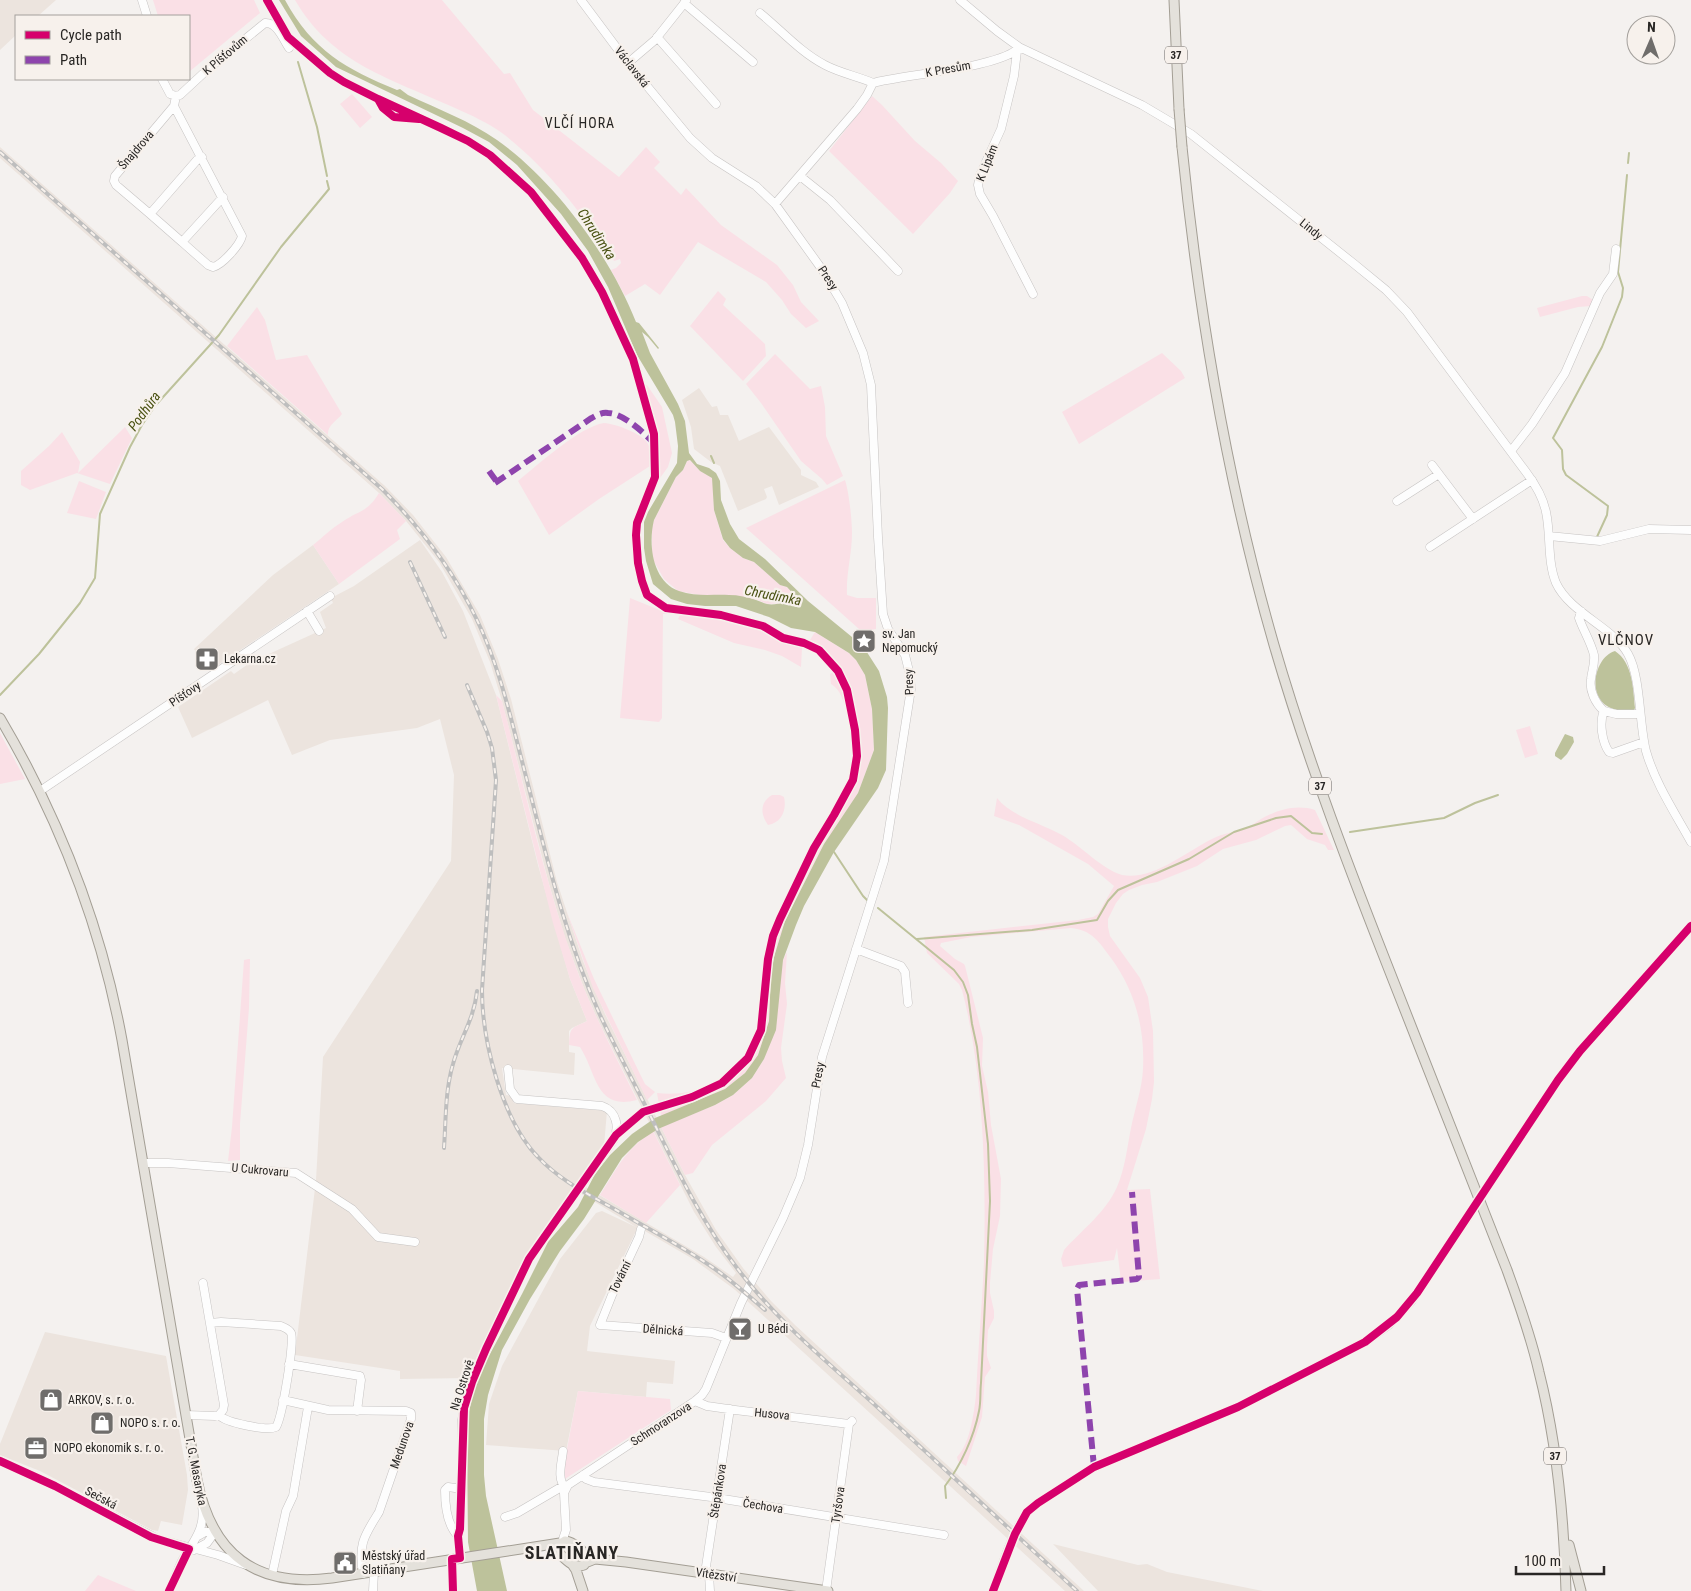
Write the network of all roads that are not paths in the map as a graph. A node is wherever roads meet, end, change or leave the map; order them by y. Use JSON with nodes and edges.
{"nodes":[{"id":1,"x":142,"y":0,"type":"edge"},
{"id":2,"x":581,"y":0,"type":"edge"},
{"id":3,"x":960,"y":0,"type":"edge"},
{"id":4,"x":1174,"y":0,"type":"edge"},
{"id":5,"x":685,"y":1,"type":"edge"},
{"id":6,"x":760,"y":13,"type":"dead end"},
{"id":7,"x":147,"y":15,"type":"edge"},
{"id":8,"x":657,"y":37,"type":"junction"},
{"id":9,"x":289,"y":48,"type":"dead end"},
{"id":10,"x":1018,"y":49,"type":"junction"},
{"id":11,"x":753,"y":62,"type":"dead end"},
{"id":12,"x":628,"y":63,"type":"junction"},
{"id":13,"x":163,"y":80,"type":"edge"},
{"id":14,"x":873,"y":83,"type":"junction"},
{"id":15,"x":176,"y":96,"type":"junction"},
{"id":16,"x":716,"y":104,"type":"dead end"},
{"id":17,"x":174,"y":106,"type":"junction"},
{"id":18,"x":685,"y":132,"type":"joint"},
{"id":19,"x":202,"y":157,"type":"junction"},
{"id":20,"x":800,"y":176,"type":"junction"},
{"id":21,"x":223,"y":197,"type":"junction"},
{"id":22,"x":775,"y":204,"type":"junction"},
{"id":23,"x":150,"y":214,"type":"junction"},
{"id":24,"x":182,"y":242,"type":"junction"},
{"id":25,"x":1616,"y":249,"type":"dead end"},
{"id":26,"x":898,"y":271,"type":"dead end"},
{"id":27,"x":1033,"y":294,"type":"dead end"},
{"id":28,"x":1511,"y":451,"type":"junction"},
{"id":29,"x":1432,"y":465,"type":"dead end"},
{"id":30,"x":1439,"y":474,"type":"junction"},
{"id":31,"x":1532,"y":480,"type":"junction"},
{"id":32,"x":1397,"y":501,"type":"dead end"},
{"id":33,"x":1472,"y":519,"type":"junction"},
{"id":34,"x":1691,"y":530,"type":"edge"},
{"id":35,"x":1549,"y":536,"type":"junction"},
{"id":36,"x":1430,"y":547,"type":"dead end"},
{"id":37,"x":330,"y":596,"type":"dead end"},
{"id":38,"x":307,"y":611,"type":"junction"},
{"id":39,"x":1581,"y":611,"type":"junction"},
{"id":40,"x":319,"y":631,"type":"dead end"},
{"id":41,"x":1604,"y":711,"type":"junction"},
{"id":42,"x":1640,"y":714,"type":"junction"},
{"id":43,"x":0,"y":718,"type":"edge"},
{"id":44,"x":1644,"y":742,"type":"junction"},
{"id":45,"x":40,"y":792,"type":"junction"},
{"id":46,"x":1691,"y":842,"type":"edge"},
{"id":47,"x":1691,"y":926,"type":"edge"},
{"id":48,"x":856,"y":949,"type":"junction"},
{"id":49,"x":908,"y":1003,"type":"dead end"},
{"id":50,"x":508,"y":1069,"type":"dead end"},
{"id":51,"x":143,"y":1163,"type":"junction"},
{"id":52,"x":641,"y":1229,"type":"dead end"},
{"id":53,"x":415,"y":1242,"type":"dead end"},
{"id":54,"x":203,"y":1283,"type":"dead end"},
{"id":55,"x":750,"y":1284,"type":"joint"},
{"id":56,"x":210,"y":1323,"type":"junction"},
{"id":57,"x":600,"y":1324,"type":"joint"},
{"id":58,"x":726,"y":1338,"type":"junction"},
{"id":59,"x":289,"y":1364,"type":"junction"},
{"id":60,"x":283,"y":1400,"type":"junction"},
{"id":61,"x":695,"y":1401,"type":"junction"},
{"id":62,"x":308,"y":1407,"type":"junction"},
{"id":63,"x":730,"y":1409,"type":"junction"},
{"id":64,"x":357,"y":1410,"type":"junction"},
{"id":65,"x":186,"y":1415,"type":"junction"},
{"id":66,"x":219,"y":1415,"type":"junction"},
{"id":67,"x":850,"y":1422,"type":"joint"},
{"id":68,"x":563,"y":1451,"type":"dead end"},
{"id":69,"x":0,"y":1462,"type":"edge"},
{"id":70,"x":583,"y":1475,"type":"junction"},
{"id":71,"x":564,"y":1487,"type":"junction"},
{"id":72,"x":462,"y":1489,"type":"junction"},
{"id":73,"x":716,"y":1498,"type":"junction"},
{"id":74,"x":201,"y":1499,"type":"junction"},
{"id":75,"x":1562,"y":1511,"type":"junction"},
{"id":76,"x":565,"y":1513,"type":"junction"},
{"id":77,"x":505,"y":1517,"type":"dead end"},
{"id":78,"x":836,"y":1518,"type":"junction"},
{"id":79,"x":215,"y":1532,"type":"junction"},
{"id":80,"x":944,"y":1535,"type":"dead end"},
{"id":81,"x":458,"y":1536,"type":"junction"},
{"id":82,"x":197,"y":1537,"type":"junction"},
{"id":83,"x":561,"y":1543,"type":"junction"},
{"id":84,"x":578,"y":1548,"type":"junction"},
{"id":85,"x":192,"y":1549,"type":"junction"},
{"id":86,"x":520,"y":1550,"type":"junction"},
{"id":87,"x":560,"y":1555,"type":"junction"},
{"id":88,"x":458,"y":1558,"type":"junction"},
{"id":89,"x":570,"y":1562,"type":"junction"},
{"id":90,"x":585,"y":1563,"type":"junction"},
{"id":91,"x":634,"y":1563,"type":"junction"},
{"id":92,"x":1565,"y":1564,"type":"junction"},
{"id":93,"x":262,"y":1572,"type":"junction"},
{"id":94,"x":374,"y":1572,"type":"junction"},
{"id":95,"x":707,"y":1573,"type":"junction"},
{"id":96,"x":363,"y":1574,"type":"junction"},
{"id":97,"x":272,"y":1575,"type":"junction"},
{"id":98,"x":169,"y":1591,"type":"edge"},
{"id":99,"x":373,"y":1591,"type":"edge"},
{"id":100,"x":453,"y":1591,"type":"edge"},
{"id":101,"x":585,"y":1591,"type":"edge"},
{"id":102,"x":710,"y":1591,"type":"edge"},
{"id":103,"x":827,"y":1591,"type":"edge"},
{"id":104,"x":993,"y":1591,"type":"edge"},
{"id":105,"x":1559,"y":1591,"type":"edge"},
{"id":106,"x":1566,"y":1591,"type":"edge"},
{"id":107,"x":1581,"y":1591,"type":"edge"}],
"edges":[{"from":1,"to":7,"type":"street"},
{"from":2,"to":12,"type":"street","name":"Václavská"},
{"from":3,"to":10,"type":"street","name":"Lindy"},
{"from":4,"to":75,"type":"main road","number":"37","bridge":true},
{"from":5,"to":8,"type":"street"},
{"from":5,"to":11,"type":"street"},
{"from":6,"to":14,"type":"street"},
{"from":8,"to":12,"type":"street"},
{"from":8,"to":16,"type":"street"},
{"from":9,"to":15,"type":"street","name":"K Píšťovům"},
{"from":10,"to":14,"type":"street","name":"K Presům"},
{"from":10,"to":27,"type":"street","name":"K Lipám"},
{"from":10,"to":28,"type":"street","name":"Lindy"},
{"from":12,"to":18,"type":"street","name":"Václavská"},
{"from":13,"to":15,"type":"street"},
{"from":14,"to":20,"type":"street"},
{"from":15,"to":17,"type":"street","name":"Šnajdrova"},
{"from":17,"to":19,"type":"street","name":"Šnajdrova"},
{"from":17,"to":23,"type":"street","name":"Šnajdrova"},
{"from":18,"to":22,"type":"street","name":"Presy"},
{"from":19,"to":21,"type":"street","name":"Šnajdrova"},
{"from":19,"to":23,"type":"street"},
{"from":20,"to":22,"type":"street"},
{"from":20,"to":26,"type":"street"},
{"from":21,"to":24,"type":"street"},
{"from":21,"to":24,"type":"street","name":"Šnajdrova"},
{"from":22,"to":48,"type":"street","name":"Presy"},
{"from":23,"to":24,"type":"street","name":"Šnajdrova"},
{"from":25,"to":28,"type":"street"},
{"from":28,"to":31,"type":"street","name":"Lindy"},
{"from":29,"to":30,"type":"street"},
{"from":30,"to":32,"type":"street"},
{"from":30,"to":33,"type":"street"},
{"from":31,"to":33,"type":"street"},
{"from":31,"to":35,"type":"street","name":"Lindy"},
{"from":33,"to":36,"type":"street"},
{"from":34,"to":35,"type":"street"},
{"from":35,"to":39,"type":"street","name":"Lindy"},
{"from":37,"to":38,"type":"street","name":"Píšťovy"},
{"from":38,"to":40,"type":"street"},
{"from":38,"to":45,"type":"street","name":"Píšťovy"},
{"from":39,"to":41,"type":"street"},
{"from":39,"to":42,"type":"street","name":"Lindy"},
{"from":41,"to":42,"type":"street"},
{"from":41,"to":44,"type":"street"},
{"from":42,"to":44,"type":"street","name":"Lindy"},
{"from":43,"to":45,"type":"main road","name":"T. G. Masaryka"},
{"from":44,"to":46,"type":"street","name":"Lindy"},
{"from":45,"to":51,"type":"main road","name":"T. G. Masaryka"},
{"from":47,"to":104,"type":"street","bridge":true},
{"from":48,"to":49,"type":"street"},
{"from":48,"to":55,"type":"street","name":"Presy"},
{"from":50,"to":72,"type":"street","name":"Na Ostrově"},
{"from":51,"to":53,"type":"street","name":"U Cukrovaru"},
{"from":51,"to":65,"type":"main road","name":"T. G. Masaryka"},
{"from":52,"to":57,"type":"street","name":"Tovární"},
{"from":54,"to":56,"type":"street"},
{"from":55,"to":58,"type":"street","name":"Schmoranzova"},
{"from":56,"to":59,"type":"street"},
{"from":56,"to":66,"type":"street"},
{"from":57,"to":58,"type":"street","name":"Dělnická"},
{"from":58,"to":61,"type":"street","name":"Schmoranzova"},
{"from":59,"to":60,"type":"street"},
{"from":59,"to":64,"type":"street"},
{"from":60,"to":62,"type":"street","name":"Medunova"},
{"from":60,"to":66,"type":"street"},
{"from":61,"to":63,"type":"street","name":"Husova"},
{"from":61,"to":70,"type":"street","name":"Schmoranzova"},
{"from":62,"to":64,"type":"street","name":"Medunova"},
{"from":62,"to":97,"type":"street"},
{"from":63,"to":67,"type":"street","name":"Husova"},
{"from":63,"to":73,"type":"street","name":"Štěpánkova"},
{"from":64,"to":96,"type":"street","name":"Medunova"},
{"from":65,"to":66,"type":"street"},
{"from":65,"to":74,"type":"main road","name":"T. G. Masaryka"},
{"from":67,"to":78,"type":"street","name":"Tyršova"},
{"from":68,"to":71,"type":"street"},
{"from":69,"to":85,"type":"street","name":"Sečská"},
{"from":70,"to":71,"type":"street","name":"Schmoranzova"},
{"from":70,"to":73,"type":"street","name":"Čechova"},
{"from":71,"to":76,"type":"street"},
{"from":71,"to":77,"type":"street"},
{"from":72,"to":81,"type":"street","name":"Na Ostrově"},
{"from":72,"to":81,"type":"street","name":"Na Ostrově"},
{"from":73,"to":78,"type":"street","name":"Čechova"},
{"from":73,"to":95,"type":"street","name":"Štěpánkova"},
{"from":74,"to":79,"type":"main road","name":"T. G. Masaryka"},
{"from":74,"to":82,"type":"street"},
{"from":75,"to":92,"type":"main road","number":"37"},
{"from":75,"to":107,"type":"main road"},
{"from":76,"to":83,"type":"street"},
{"from":76,"to":84,"type":"street"},
{"from":78,"to":80,"type":"street","name":"Čechova"},
{"from":78,"to":103,"type":"street","name":"Tyršova"},
{"from":79,"to":82,"type":"street"},
{"from":79,"to":85,"type":"street"},
{"from":79,"to":93,"type":"main road","name":"T. G. Masaryka"},
{"from":81,"to":88,"type":"street","name":"Na Ostrově"},
{"from":82,"to":85,"type":"street"},
{"from":83,"to":84,"type":"main road","name":"T. G. Masaryka"},
{"from":83,"to":86,"type":"main road","name":"T. G. Masaryka"},
{"from":83,"to":87,"type":"main road"},
{"from":84,"to":90,"type":"main road","name":"T. G. Masaryka"},
{"from":84,"to":91,"type":"main road","name":"Vítězství"},
{"from":85,"to":93,"type":"street","name":"Sečská"},
{"from":85,"to":98,"type":"street"},
{"from":86,"to":87,"type":"main road","name":"T. G. Masaryka"},
{"from":86,"to":88,"type":"main road","name":"T. G. Masaryka"},
{"from":87,"to":89,"type":"main road","name":"T. G. Masaryka"},
{"from":88,"to":94,"type":"main road","name":"T. G. Masaryka"},
{"from":88,"to":100,"type":"street","name":"Na Ostrově"},
{"from":89,"to":90,"type":"main road","name":"T. G. Masaryka"},
{"from":89,"to":101,"type":"main road","name":"T. G. Masaryka"},
{"from":90,"to":91,"type":"main road","name":"Vítězství"},
{"from":90,"to":101,"type":"main road","name":"T. G. Masaryka"},
{"from":91,"to":95,"type":"main road","name":"Vítězství"},
{"from":92,"to":105,"type":"main road"},
{"from":92,"to":106,"type":"main road","number":"37"},
{"from":93,"to":97,"type":"main road","name":"T. G. Masaryka"},
{"from":94,"to":96,"type":"main road","name":"T. G. Masaryka"},
{"from":94,"to":99,"type":"street"},
{"from":95,"to":102,"type":"street","name":"Štěpánkova"},
{"from":95,"to":103,"type":"main road","name":"Vítězství"},
{"from":96,"to":97,"type":"main road","name":"T. G. Masaryka"}]}
